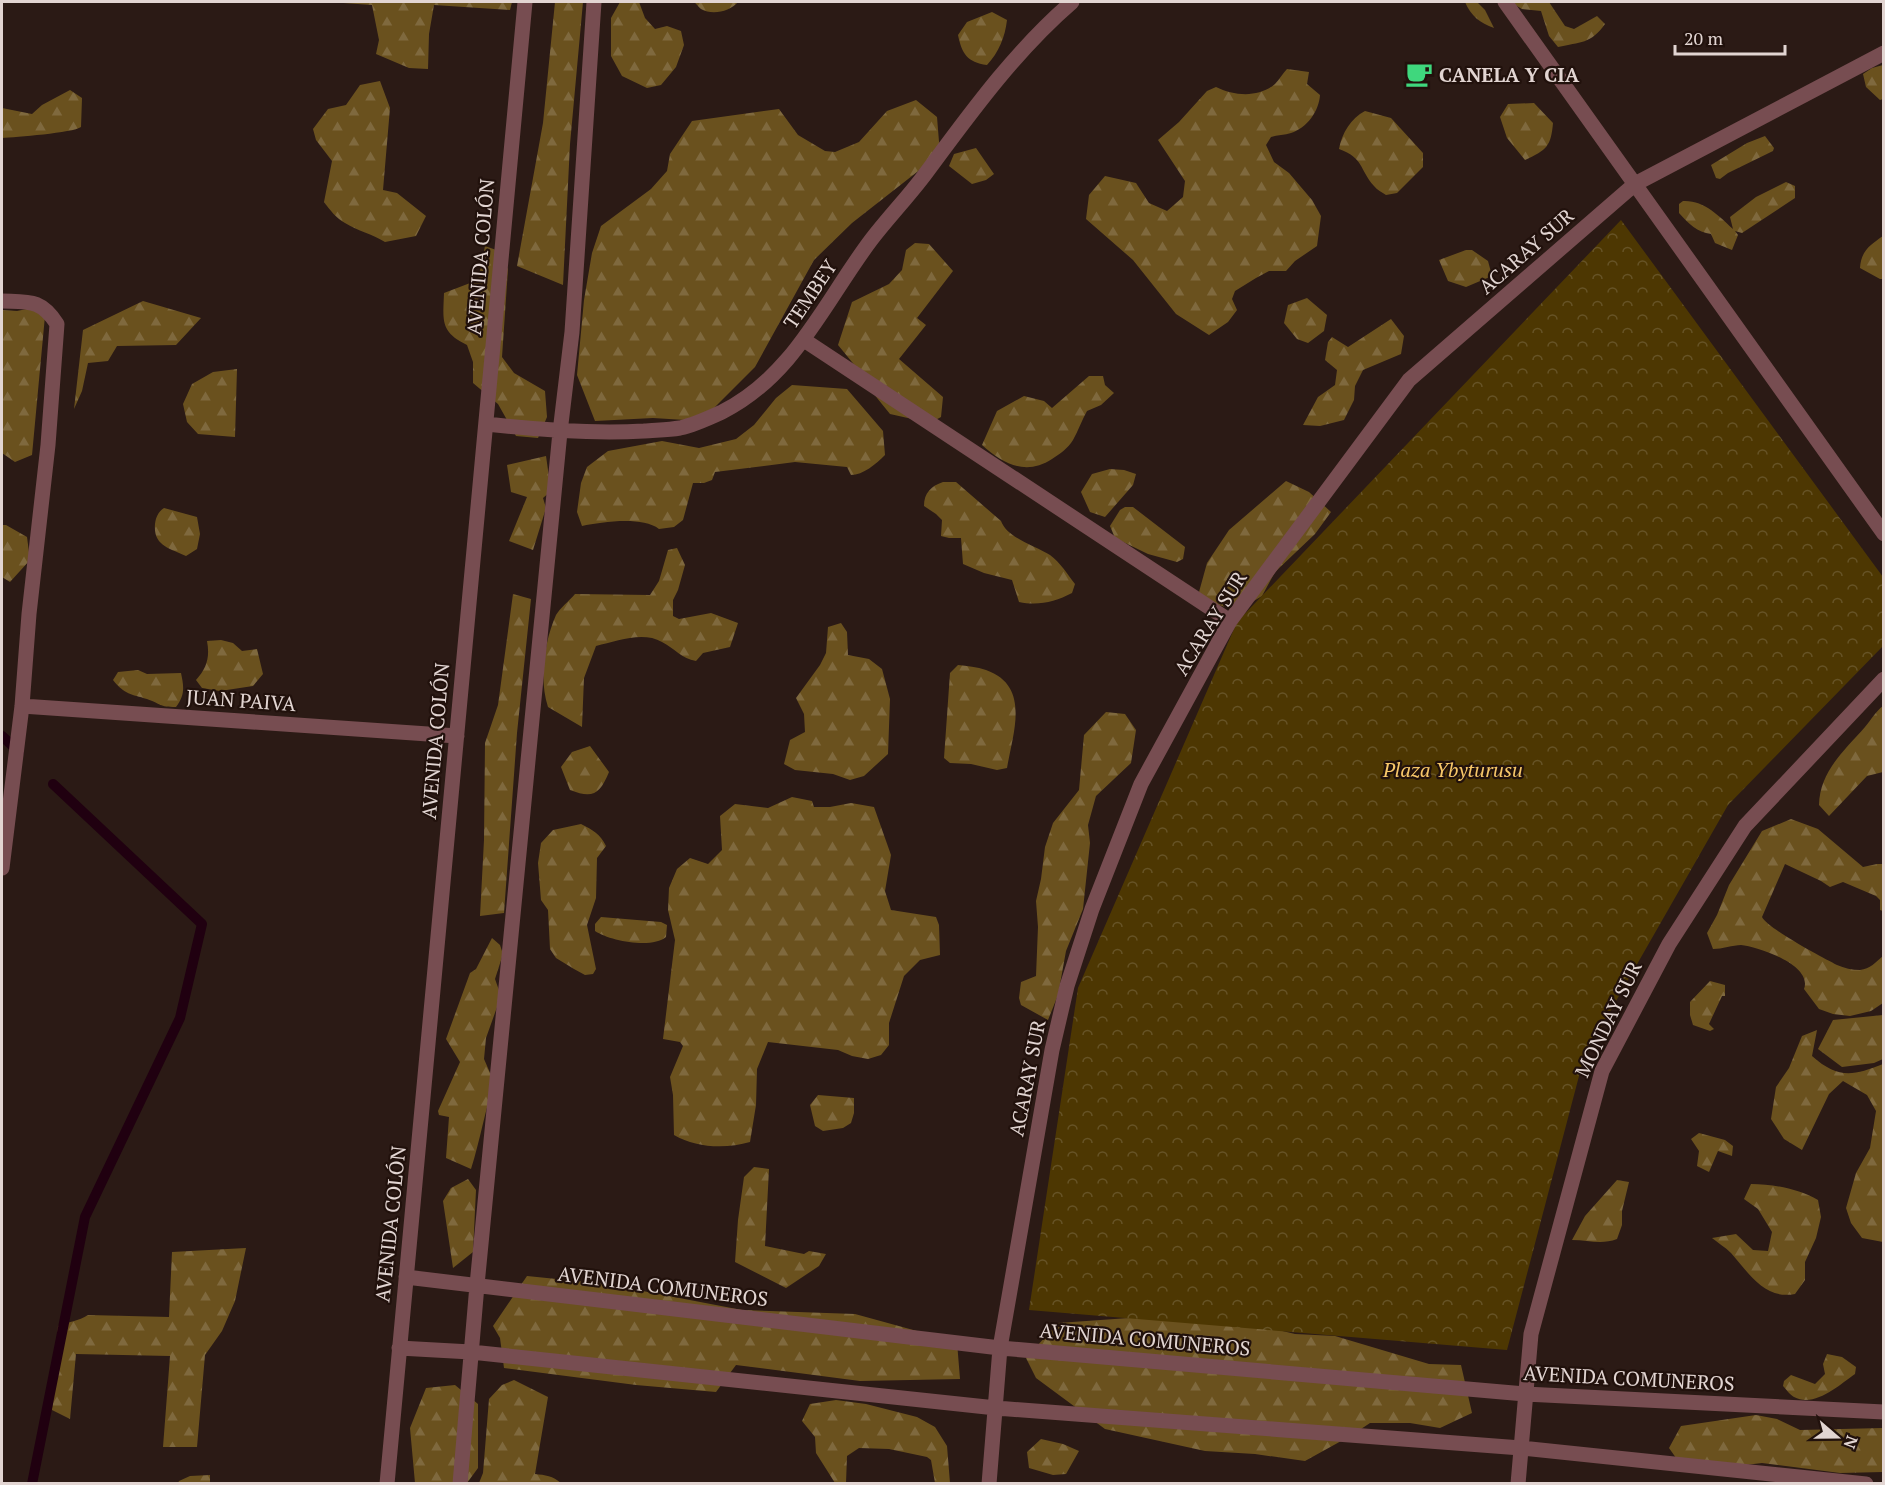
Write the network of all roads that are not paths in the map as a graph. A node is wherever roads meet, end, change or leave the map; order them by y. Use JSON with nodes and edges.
{"nodes":[{"id":1,"x":525,"y":2,"type":"edge"},
{"id":2,"x":594,"y":2,"type":"edge"},
{"id":3,"x":1072,"y":2,"type":"edge"},
{"id":4,"x":1505,"y":2,"type":"edge"},
{"id":5,"x":1884,"y":53,"type":"edge"},
{"id":6,"x":1635,"y":184,"type":"junction"},
{"id":7,"x":2,"y":301,"type":"edge"},
{"id":8,"x":804,"y":340,"type":"junction"},
{"id":9,"x":486,"y":424,"type":"junction"},
{"id":10,"x":560,"y":432,"type":"junction"},
{"id":11,"x":1884,"y":534,"type":"edge"},
{"id":12,"x":1230,"y":621,"type":"junction"},
{"id":13,"x":1884,"y":679,"type":"edge"},
{"id":14,"x":21,"y":706,"type":"junction"},
{"id":15,"x":457,"y":736,"type":"junction"},
{"id":16,"x":2,"y":868,"type":"edge"},
{"id":17,"x":406,"y":1277,"type":"junction"},
{"id":18,"x":477,"y":1285,"type":"junction"},
{"id":19,"x":399,"y":1348,"type":"junction"},
{"id":20,"x":1000,"y":1348,"type":"junction"},
{"id":21,"x":471,"y":1352,"type":"junction"},
{"id":22,"x":1525,"y":1394,"type":"junction"},
{"id":23,"x":996,"y":1408,"type":"junction"},
{"id":24,"x":1884,"y":1412,"type":"edge"},
{"id":25,"x":1521,"y":1448,"type":"junction"},
{"id":26,"x":387,"y":1484,"type":"edge"},
{"id":27,"x":460,"y":1484,"type":"edge"},
{"id":28,"x":989,"y":1484,"type":"edge"},
{"id":29,"x":1518,"y":1484,"type":"edge"},
{"id":30,"x":1866,"y":1484,"type":"edge"}],
"edges":[{"from":1,"to":9,"type":"street","name":"AVENIDA COLÓN"},
{"from":2,"to":10,"type":"street"},
{"from":3,"to":8,"type":"street","name":"TEMBEY"},
{"from":4,"to":6,"type":"street"},
{"from":5,"to":6,"type":"street","name":"ACARAY SUR"},
{"from":6,"to":11,"type":"street"},
{"from":6,"to":12,"type":"street","name":"ACARAY SUR"},
{"from":7,"to":14,"type":"street"},
{"from":8,"to":10,"type":"street","name":"TEMBEY"},
{"from":8,"to":12,"type":"street"},
{"from":9,"to":10,"type":"street","name":"TEMBEY"},
{"from":9,"to":15,"type":"street","name":"AVENIDA COLÓN"},
{"from":10,"to":18,"type":"street"},
{"from":12,"to":20,"type":"street","name":"ACARAY SUR"},
{"from":13,"to":22,"type":"street","name":"MONDAY SUR"},
{"from":14,"to":15,"type":"street","name":"JUAN PAIVA"},
{"from":14,"to":16,"type":"street"},
{"from":15,"to":17,"type":"street","name":"AVENIDA COLÓN"},
{"from":17,"to":18,"type":"street","name":"AVENIDA COMUNEROS"},
{"from":17,"to":19,"type":"street","name":"AVENIDA COLÓN"},
{"from":18,"to":20,"type":"street","name":"AVENIDA COMUNEROS"},
{"from":18,"to":21,"type":"street"},
{"from":19,"to":21,"type":"street"},
{"from":19,"to":26,"type":"street","name":"AVENIDA COLÓN"},
{"from":20,"to":22,"type":"street","name":"AVENIDA COMUNEROS"},
{"from":20,"to":23,"type":"street","name":"ACARAY SUR"},
{"from":21,"to":23,"type":"street"},
{"from":21,"to":27,"type":"street"},
{"from":22,"to":24,"type":"street","name":"AVENIDA COMUNEROS"},
{"from":22,"to":25,"type":"street","name":"MONDAY SUR"},
{"from":23,"to":25,"type":"street"},
{"from":23,"to":28,"type":"street","name":"ACARAY SUR"},
{"from":25,"to":29,"type":"street","name":"MONDAY SUR"},
{"from":25,"to":30,"type":"street"}]}
